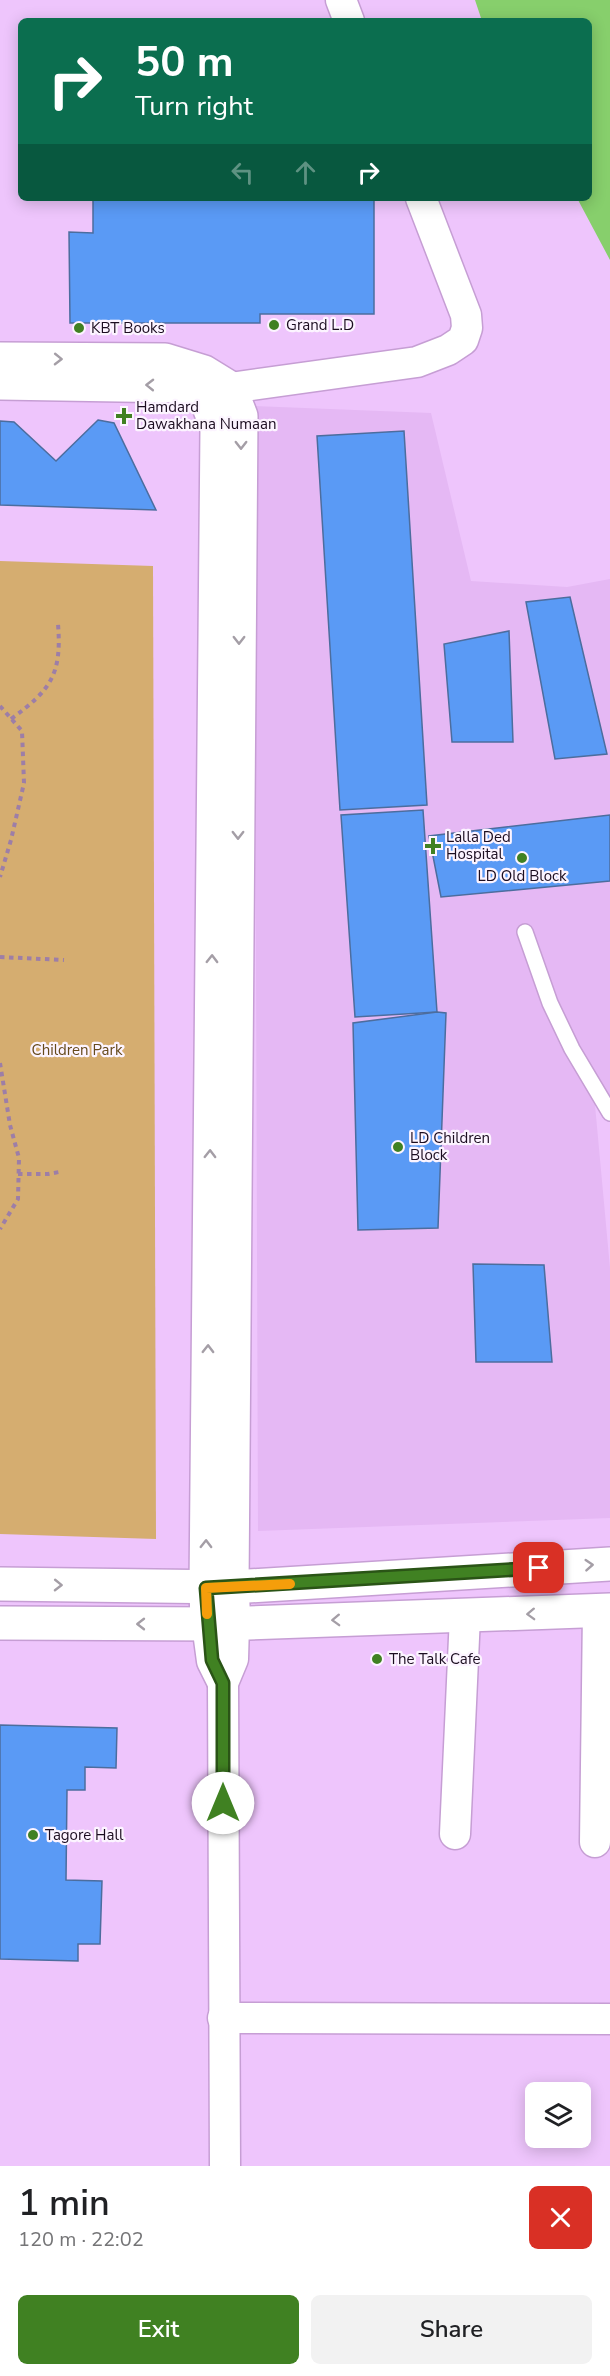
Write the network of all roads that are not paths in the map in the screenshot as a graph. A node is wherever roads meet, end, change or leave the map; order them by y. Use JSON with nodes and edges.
{"nodes":[{"id":1,"x":341,"y":0,"type":"edge"},
{"id":2,"x":348,"y":18,"type":"edge"},
{"id":3,"x":422,"y":201,"type":"edge"},
{"id":4,"x":0,"y":359,"type":"edge"},
{"id":5,"x":0,"y":383,"type":"edge"},
{"id":6,"x":230,"y":388,"type":"junction"},
{"id":7,"x":525,"y":932,"type":"dead end"},
{"id":8,"x":610,"y":1113,"type":"edge"},
{"id":9,"x":610,"y":1564,"type":"edge"},
{"id":10,"x":0,"y":1584,"type":"edge"},
{"id":11,"x":219,"y":1588,"type":"junction"},
{"id":12,"x":604,"y":1611,"type":"edge"},
{"id":13,"x":465,"y":1616,"type":"junction"},
{"id":14,"x":0,"y":1623,"type":"edge"},
{"id":15,"x":221,"y":1624,"type":"junction"},
{"id":16,"x":455,"y":1834,"type":"dead end"},
{"id":17,"x":596,"y":1842,"type":"dead end"},
{"id":18,"x":224,"y":2018,"type":"junction"},
{"id":19,"x":610,"y":2019,"type":"edge"},
{"id":20,"x":225,"y":2166,"type":"edge"}],
"edges":[{"from":1,"to":2,"type":"street"},
{"from":3,"to":6,"type":"street"},
{"from":4,"to":6,"type":"street","one_way":true},
{"from":11,"to":5,"type":"street","one_way":true},
{"from":6,"to":11,"type":"street","one_way":true},
{"from":7,"to":8,"type":"lane"},
{"from":11,"to":9,"type":"street","one_way":true},
{"from":10,"to":11,"type":"street","one_way":true},
{"from":11,"to":15,"type":"street"},
{"from":12,"to":13,"type":"street","one_way":true},
{"from":12,"to":17,"type":"street"},
{"from":13,"to":15,"type":"street","one_way":true},
{"from":13,"to":16,"type":"street"},
{"from":15,"to":14,"type":"street","one_way":true},
{"from":15,"to":18,"type":"street"},
{"from":18,"to":19,"type":"street"},
{"from":18,"to":20,"type":"street"}]}
